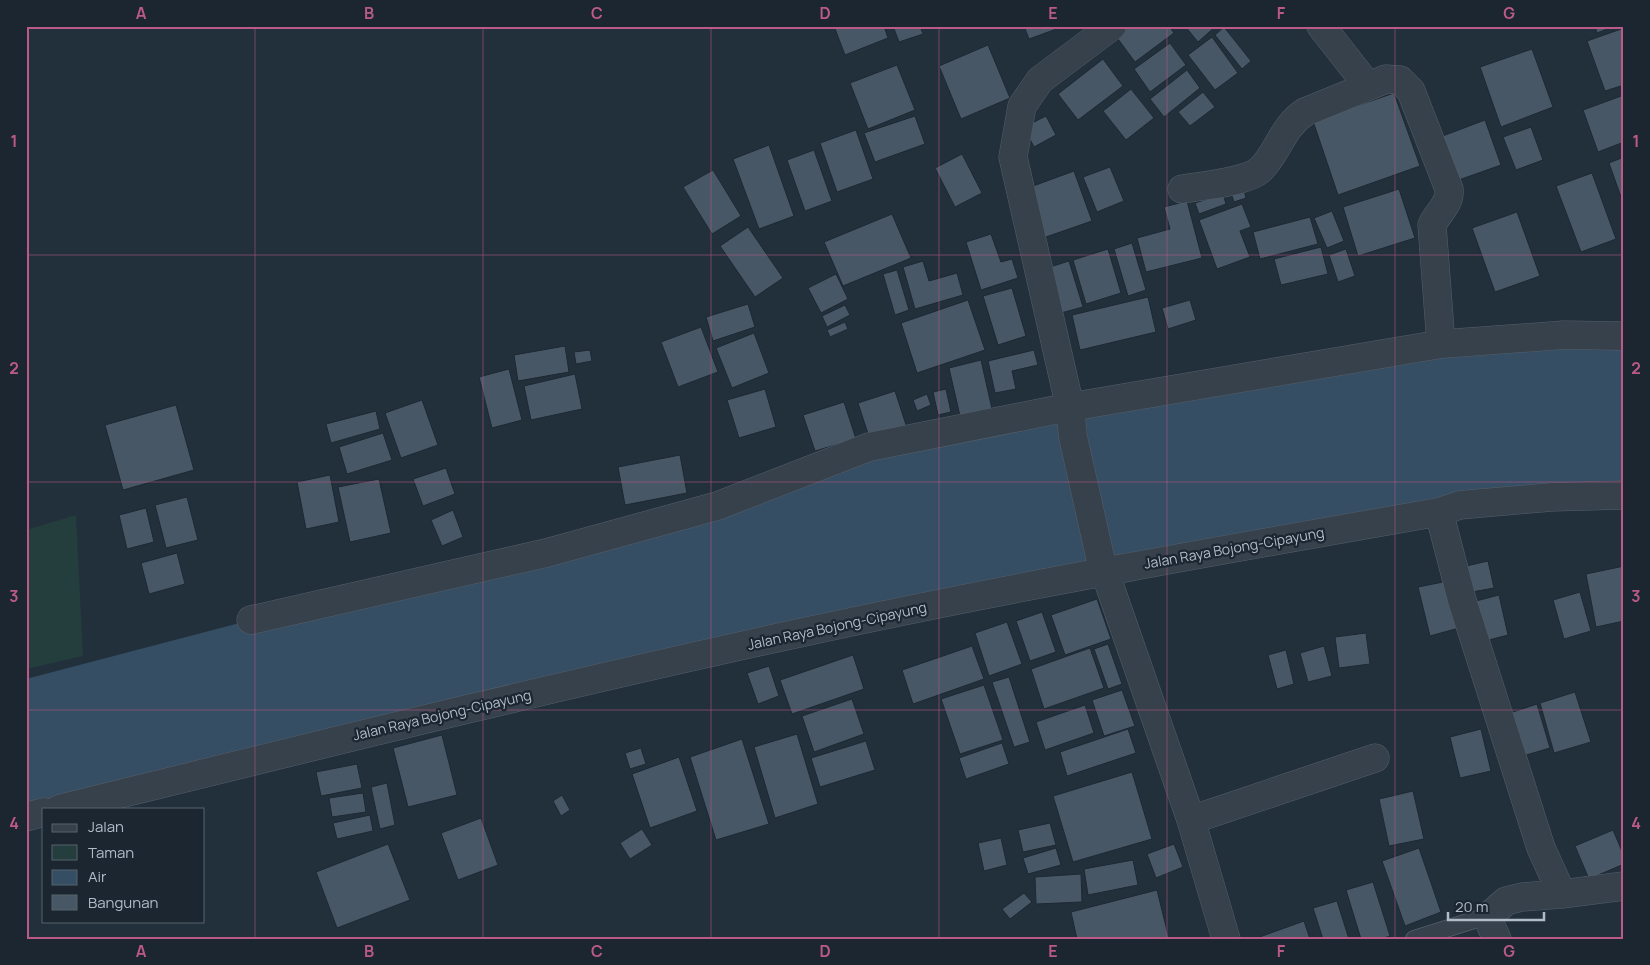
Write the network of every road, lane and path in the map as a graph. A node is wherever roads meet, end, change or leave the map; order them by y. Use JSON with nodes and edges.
{"nodes":[{"id":1,"x":1112,"y":26,"type":"edge"},
{"id":2,"x":1322,"y":26,"type":"edge"},
{"id":3,"x":1368,"y":86,"type":"junction"},
{"id":4,"x":1182,"y":190,"type":"dead end"},
{"id":5,"x":1624,"y":336,"type":"edge"},
{"id":6,"x":1441,"y":344,"type":"junction"},
{"id":7,"x":1070,"y":407,"type":"junction"},
{"id":8,"x":1624,"y":495,"type":"edge"},
{"id":9,"x":1439,"y":512,"type":"junction"},
{"id":10,"x":1102,"y":566,"type":"junction"},
{"id":11,"x":251,"y":620,"type":"dead end"},
{"id":12,"x":1375,"y":758,"type":"dead end"},
{"id":13,"x":63,"y":808,"type":"edge"},
{"id":14,"x":42,"y":813,"type":"edge"},
{"id":15,"x":26,"y":817,"type":"edge"},
{"id":16,"x":1191,"y":820,"type":"junction"},
{"id":17,"x":1624,"y":886,"type":"edge"},
{"id":18,"x":1562,"y":894,"type":"junction"},
{"id":19,"x":1494,"y":927,"type":"edge"},
{"id":20,"x":1226,"y":939,"type":"edge"},
{"id":21,"x":1414,"y":939,"type":"edge"}],
"edges":[{"from":1,"to":7,"type":"street"},
{"from":2,"to":3,"type":"street"},
{"from":3,"to":4,"type":"street"},
{"from":3,"to":6,"type":"street"},
{"from":5,"to":6,"type":"street"},
{"from":6,"to":7,"type":"street"},
{"from":7,"to":10,"type":"street"},
{"from":7,"to":11,"type":"street"},
{"from":8,"to":9,"type":"street","name":"Jalan Raya Bojong-Cipayung"},
{"from":9,"to":10,"type":"street","name":"Jalan Raya Bojong-Cipayung"},
{"from":9,"to":18,"type":"street"},
{"from":10,"to":13,"type":"street","name":"Jalan Raya Bojong-Cipayung"},
{"from":10,"to":16,"type":"street"},
{"from":12,"to":16,"type":"street"},
{"from":14,"to":15,"type":"street"},
{"from":16,"to":20,"type":"street"},
{"from":17,"to":18,"type":"street"},
{"from":18,"to":19,"type":"street"},
{"from":19,"to":21,"type":"lane"}]}
